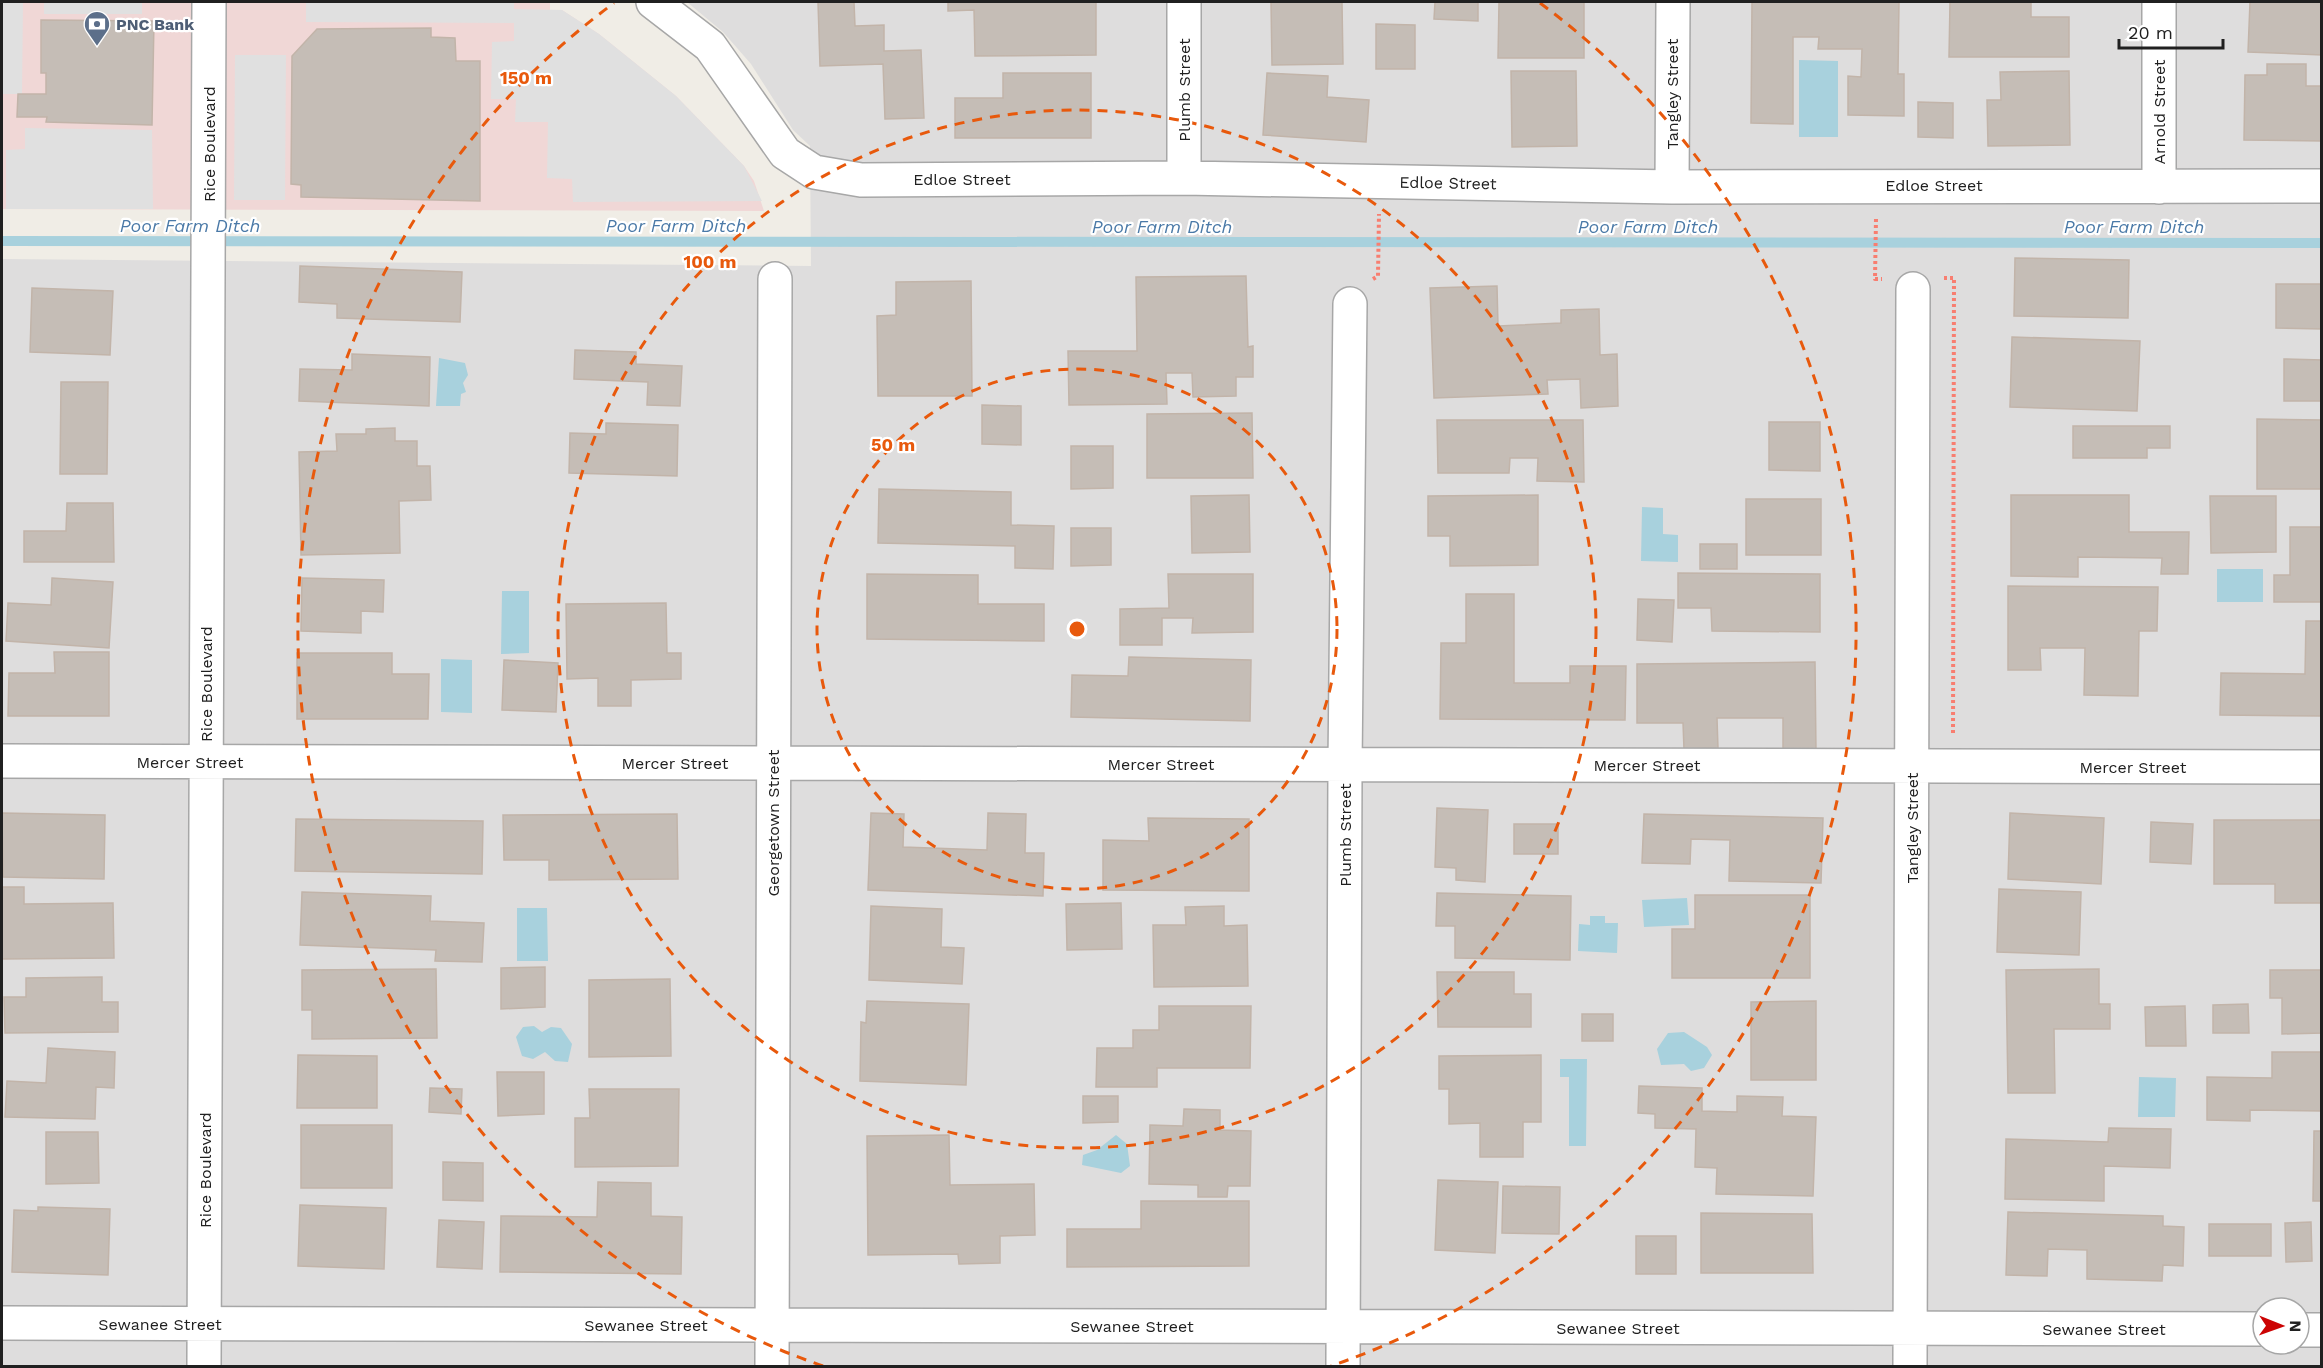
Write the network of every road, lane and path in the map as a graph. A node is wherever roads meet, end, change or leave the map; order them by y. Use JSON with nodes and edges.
{"nodes":[{"id":1,"x":209,"y":2,"type":"edge"},
{"id":2,"x":652,"y":2,"type":"edge"},
{"id":3,"x":1184,"y":2,"type":"edge"},
{"id":4,"x":1672,"y":2,"type":"edge"},
{"id":5,"x":2159,"y":2,"type":"edge"},
{"id":6,"x":1184,"y":178,"type":"junction"},
{"id":7,"x":2322,"y":186,"type":"edge"},
{"id":8,"x":1671,"y":187,"type":"junction"},
{"id":9,"x":2159,"y":187,"type":"junction"},
{"id":10,"x":1379,"y":222,"type":"dead end"},
{"id":11,"x":1876,"y":225,"type":"dead end"},
{"id":12,"x":1378,"y":261,"type":"dead end"},
{"id":13,"x":775,"y":279,"type":"dead end"},
{"id":14,"x":1875,"y":279,"type":"dead end"},
{"id":15,"x":1912,"y":289,"type":"dead end"},
{"id":16,"x":1350,"y":304,"type":"dead end"},
{"id":17,"x":2,"y":761,"type":"edge"},
{"id":18,"x":206,"y":761,"type":"junction"},
{"id":19,"x":773,"y":763,"type":"junction"},
{"id":20,"x":1345,"y":765,"type":"junction"},
{"id":21,"x":1912,"y":766,"type":"junction"},
{"id":22,"x":2322,"y":767,"type":"edge"},
{"id":23,"x":2,"y":1323,"type":"edge"},
{"id":24,"x":204,"y":1324,"type":"junction"},
{"id":25,"x":772,"y":1325,"type":"junction"},
{"id":26,"x":1343,"y":1327,"type":"junction"},
{"id":27,"x":1911,"y":1329,"type":"junction"},
{"id":28,"x":2251,"y":1329,"type":"edge"},
{"id":29,"x":204,"y":1366,"type":"edge"},
{"id":30,"x":772,"y":1366,"type":"edge"},
{"id":31,"x":1343,"y":1366,"type":"edge"},
{"id":32,"x":1910,"y":1366,"type":"edge"}],
"edges":[{"from":1,"to":18,"type":"street","name":"Rice Boulevard"},
{"from":2,"to":6,"type":"street","name":"Edloe Street"},
{"from":3,"to":6,"type":"street","name":"Plumb Street"},
{"from":4,"to":8,"type":"street","name":"Tangley Street"},
{"from":5,"to":9,"type":"street","name":"Arnold Street"},
{"from":6,"to":8,"type":"street","name":"Edloe Street"},
{"from":7,"to":9,"type":"street","name":"Edloe Street"},
{"from":8,"to":9,"type":"street","name":"Edloe Street"},
{"from":10,"to":12,"type":"path"},
{"from":11,"to":14,"type":"path"},
{"from":13,"to":19,"type":"street","name":"Georgetown Street"},
{"from":15,"to":21,"type":"street","name":"Tangley Street"},
{"from":16,"to":20,"type":"street","name":"Plumb Street"},
{"from":17,"to":18,"type":"street","name":"Mercer Street"},
{"from":18,"to":19,"type":"street","name":"Mercer Street"},
{"from":18,"to":24,"type":"street","name":"Rice Boulevard"},
{"from":19,"to":20,"type":"street","name":"Mercer Street"},
{"from":19,"to":25,"type":"street","name":"Georgetown Street"},
{"from":20,"to":21,"type":"street","name":"Mercer Street"},
{"from":20,"to":26,"type":"street","name":"Plumb Street"},
{"from":21,"to":22,"type":"street","name":"Mercer Street"},
{"from":21,"to":27,"type":"street","name":"Tangley Street"},
{"from":23,"to":24,"type":"street","name":"Sewanee Street"},
{"from":24,"to":25,"type":"street","name":"Sewanee Street"},
{"from":24,"to":29,"type":"street","name":"Rice Boulevard"},
{"from":25,"to":26,"type":"street","name":"Sewanee Street"},
{"from":25,"to":30,"type":"street","name":"Georgetown Street"},
{"from":26,"to":27,"type":"street","name":"Sewanee Street"},
{"from":26,"to":31,"type":"street","name":"Plumb Street"},
{"from":27,"to":28,"type":"street","name":"Sewanee Street"},
{"from":27,"to":32,"type":"street","name":"Tangley Street"}]}
